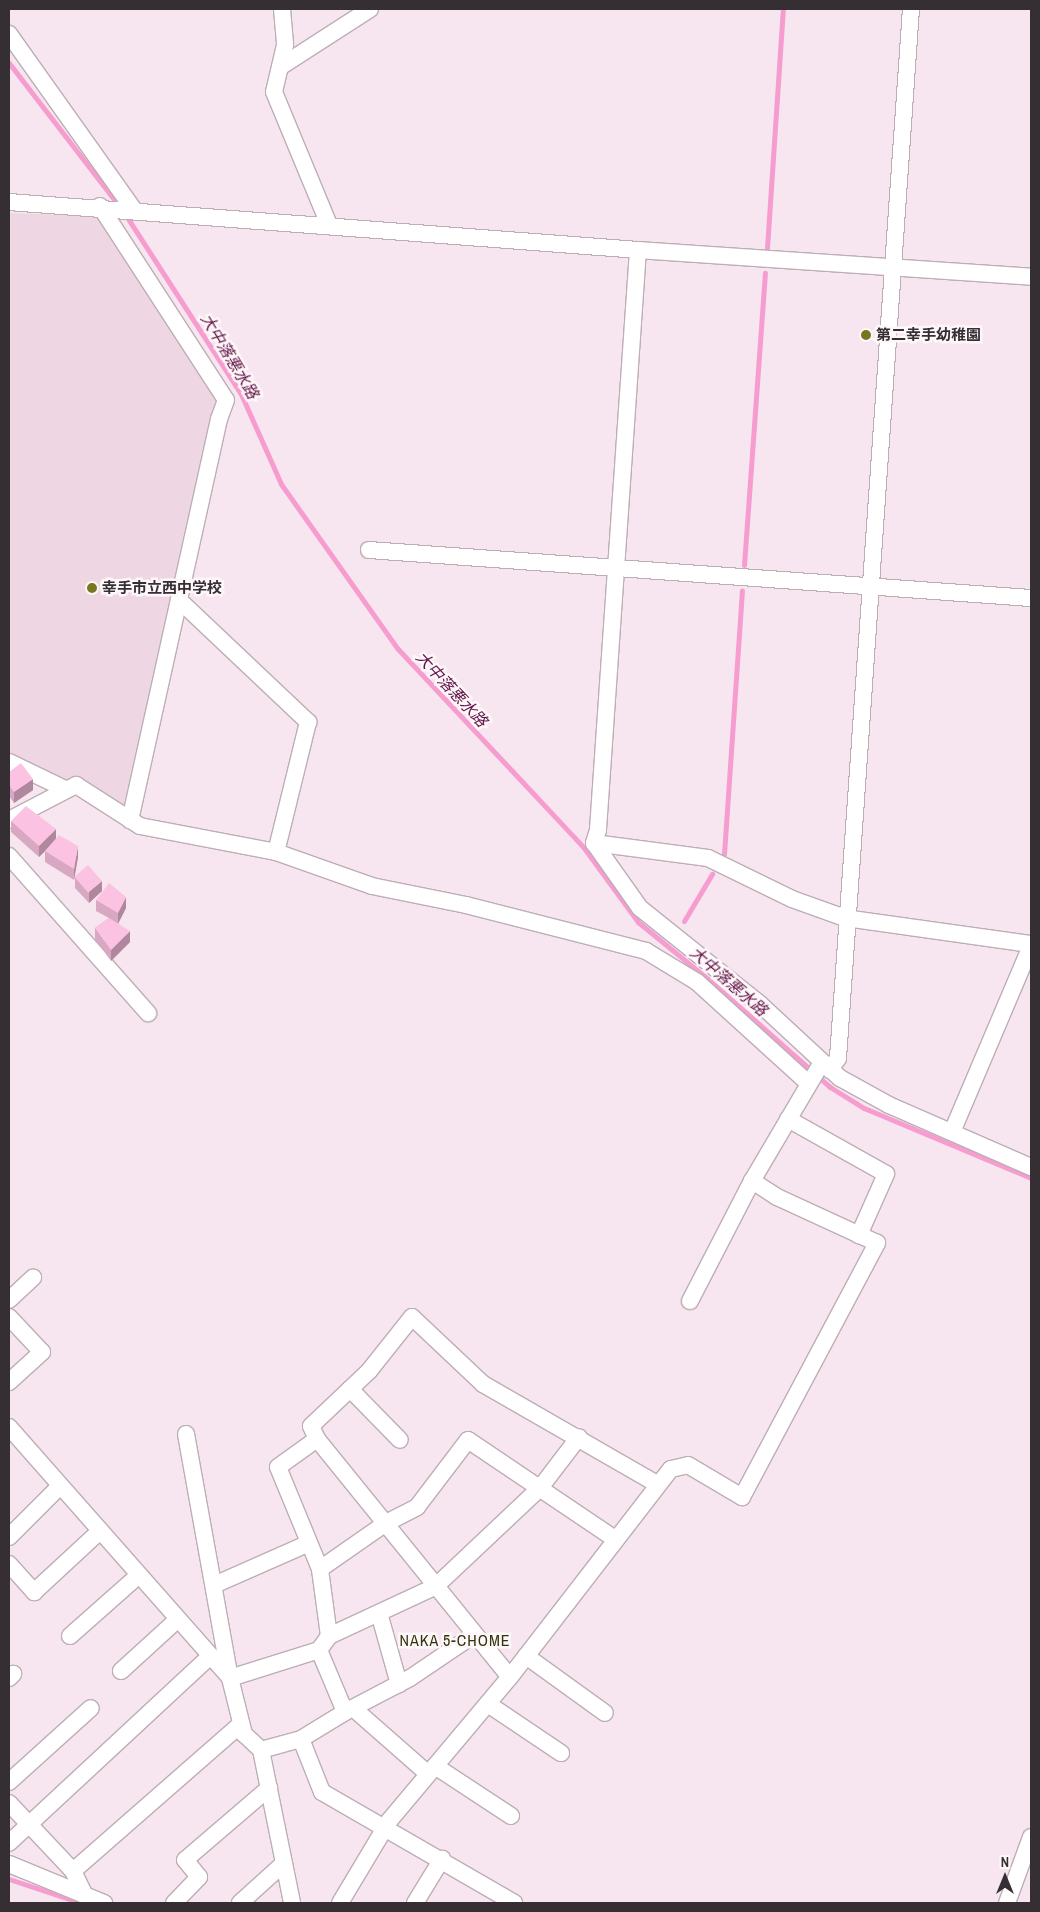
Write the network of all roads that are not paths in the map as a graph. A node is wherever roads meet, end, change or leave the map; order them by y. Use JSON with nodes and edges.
{"nodes":[{"id":1,"x":282,"y":9,"type":"edge"},
{"id":2,"x":370,"y":9,"type":"edge"},
{"id":3,"x":911,"y":9,"type":"edge"},
{"id":4,"x":9,"y":34,"type":"edge"},
{"id":5,"x":280,"y":67,"type":"junction"},
{"id":6,"x":9,"y":202,"type":"edge"},
{"id":7,"x":105,"y":207,"type":"junction"},
{"id":8,"x":134,"y":210,"type":"junction"},
{"id":9,"x":329,"y":226,"type":"junction"},
{"id":10,"x":638,"y":250,"type":"junction"},
{"id":11,"x":893,"y":268,"type":"junction"},
{"id":12,"x":1031,"y":277,"type":"edge"},
{"id":13,"x":369,"y":550,"type":"dead end"},
{"id":14,"x":616,"y":569,"type":"junction"},
{"id":15,"x":870,"y":587,"type":"junction"},
{"id":16,"x":1031,"y":598,"type":"edge"},
{"id":17,"x":179,"y":600,"type":"junction"},
{"id":18,"x":9,"y":762,"type":"edge"},
{"id":19,"x":65,"y":789,"type":"junction"},
{"id":20,"x":9,"y":820,"type":"edge"},
{"id":21,"x":130,"y":820,"type":"junction"},
{"id":22,"x":594,"y":844,"type":"junction"},
{"id":23,"x":276,"y":852,"type":"junction"},
{"id":24,"x":9,"y":856,"type":"edge"},
{"id":25,"x":845,"y":918,"type":"junction"},
{"id":26,"x":1031,"y":945,"type":"edge"},
{"id":27,"x":148,"y":1013,"type":"dead end"},
{"id":28,"x":823,"y":1066,"type":"junction"},
{"id":29,"x":809,"y":1082,"type":"junction"},
{"id":30,"x":788,"y":1119,"type":"junction"},
{"id":31,"x":952,"y":1132,"type":"junction"},
{"id":32,"x":1031,"y":1167,"type":"edge"},
{"id":33,"x":752,"y":1181,"type":"junction"},
{"id":34,"x":859,"y":1235,"type":"junction"},
{"id":35,"x":33,"y":1278,"type":"dead end"},
{"id":36,"x":9,"y":1300,"type":"edge"},
{"id":37,"x":690,"y":1301,"type":"dead end"},
{"id":38,"x":9,"y":1317,"type":"edge"},
{"id":39,"x":9,"y":1382,"type":"edge"},
{"id":40,"x":350,"y":1389,"type":"junction"},
{"id":41,"x":9,"y":1427,"type":"edge"},
{"id":42,"x":186,"y":1434,"type":"dead end"},
{"id":43,"x":580,"y":1437,"type":"junction"},
{"id":44,"x":316,"y":1439,"type":"junction"},
{"id":45,"x":400,"y":1440,"type":"dead end"},
{"id":46,"x":657,"y":1484,"type":"junction"},
{"id":47,"x":60,"y":1486,"type":"junction"},
{"id":48,"x":540,"y":1488,"type":"junction"},
{"id":49,"x":386,"y":1524,"type":"junction"},
{"id":50,"x":100,"y":1531,"type":"junction"},
{"id":51,"x":9,"y":1537,"type":"edge"},
{"id":52,"x":615,"y":1539,"type":"junction"},
{"id":53,"x":307,"y":1544,"type":"junction"},
{"id":54,"x":9,"y":1564,"type":"edge"},
{"id":55,"x":320,"y":1568,"type":"junction"},
{"id":56,"x":139,"y":1575,"type":"junction"},
{"id":57,"x":214,"y":1585,"type":"junction"},
{"id":58,"x":436,"y":1586,"type":"junction"},
{"id":59,"x":379,"y":1613,"type":"junction"},
{"id":60,"x":178,"y":1619,"type":"junction"},
{"id":61,"x":475,"y":1634,"type":"junction"},
{"id":62,"x":70,"y":1636,"type":"dead end"},
{"id":63,"x":329,"y":1636,"type":"junction"},
{"id":64,"x":320,"y":1650,"type":"junction"},
{"id":65,"x":210,"y":1656,"type":"junction"},
{"id":66,"x":526,"y":1656,"type":"junction"},
{"id":67,"x":121,"y":1671,"type":"dead end"},
{"id":68,"x":510,"y":1677,"type":"junction"},
{"id":69,"x":230,"y":1678,"type":"junction"},
{"id":70,"x":399,"y":1684,"type":"junction"},
{"id":71,"x":488,"y":1704,"type":"junction"},
{"id":72,"x":91,"y":1708,"type":"dead end"},
{"id":73,"x":349,"y":1710,"type":"junction"},
{"id":74,"x":605,"y":1713,"type":"dead end"},
{"id":75,"x":241,"y":1724,"type":"junction"},
{"id":76,"x":301,"y":1739,"type":"junction"},
{"id":77,"x":261,"y":1750,"type":"junction"},
{"id":78,"x":561,"y":1753,"type":"dead end"},
{"id":79,"x":432,"y":1770,"type":"junction"},
{"id":80,"x":9,"y":1782,"type":"edge"},
{"id":81,"x":269,"y":1788,"type":"junction"},
{"id":82,"x":9,"y":1803,"type":"edge"},
{"id":83,"x":511,"y":1816,"type":"dead end"},
{"id":84,"x":27,"y":1823,"type":"junction"},
{"id":85,"x":385,"y":1827,"type":"junction"},
{"id":86,"x":1031,"y":1837,"type":"edge"},
{"id":87,"x":9,"y":1843,"type":"edge"},
{"id":88,"x":442,"y":1859,"type":"junction"},
{"id":89,"x":284,"y":1863,"type":"junction"},
{"id":90,"x":9,"y":1864,"type":"edge"},
{"id":91,"x":73,"y":1871,"type":"junction"},
{"id":92,"x":85,"y":1896,"type":"junction"},
{"id":93,"x":104,"y":1903,"type":"edge"},
{"id":94,"x":174,"y":1903,"type":"edge"},
{"id":95,"x":240,"y":1903,"type":"edge"},
{"id":96,"x":292,"y":1903,"type":"edge"},
{"id":97,"x":340,"y":1903,"type":"edge"},
{"id":98,"x":415,"y":1903,"type":"edge"},
{"id":99,"x":514,"y":1903,"type":"edge"},
{"id":100,"x":1007,"y":1903,"type":"edge"}],
"edges":[{"from":1,"to":5,"type":"street"},
{"from":2,"to":5,"type":"street"},
{"from":3,"to":11,"type":"street"},
{"from":4,"to":8,"type":"street"},
{"from":5,"to":9,"type":"street"},
{"from":6,"to":7,"type":"street"},
{"from":7,"to":8,"type":"street"},
{"from":7,"to":17,"type":"street"},
{"from":8,"to":9,"type":"street"},
{"from":9,"to":10,"type":"street"},
{"from":10,"to":11,"type":"street"},
{"from":10,"to":14,"type":"street"},
{"from":11,"to":12,"type":"street"},
{"from":11,"to":15,"type":"street"},
{"from":13,"to":14,"type":"street"},
{"from":14,"to":15,"type":"street"},
{"from":14,"to":22,"type":"street"},
{"from":15,"to":16,"type":"street"},
{"from":15,"to":25,"type":"street"},
{"from":17,"to":21,"type":"street"},
{"from":17,"to":23,"type":"street"},
{"from":18,"to":19,"type":"street"},
{"from":19,"to":20,"type":"street"},
{"from":19,"to":21,"type":"street"},
{"from":21,"to":23,"type":"street"},
{"from":22,"to":25,"type":"street"},
{"from":22,"to":28,"type":"street"},
{"from":23,"to":29,"type":"street"},
{"from":24,"to":27,"type":"street"},
{"from":25,"to":26,"type":"street"},
{"from":25,"to":28,"type":"street"},
{"from":26,"to":31,"type":"street"},
{"from":28,"to":29,"type":"street"},
{"from":28,"to":31,"type":"street"},
{"from":29,"to":30,"type":"street"},
{"from":30,"to":33,"type":"street"},
{"from":30,"to":34,"type":"street"},
{"from":31,"to":32,"type":"street"},
{"from":33,"to":34,"type":"street"},
{"from":33,"to":37,"type":"street"},
{"from":34,"to":46,"type":"street"},
{"from":35,"to":36,"type":"street"},
{"from":38,"to":39,"type":"street"},
{"from":40,"to":43,"type":"street"},
{"from":40,"to":44,"type":"street"},
{"from":40,"to":45,"type":"street"},
{"from":41,"to":47,"type":"street"},
{"from":42,"to":57,"type":"street"},
{"from":43,"to":46,"type":"street"},
{"from":43,"to":48,"type":"street"},
{"from":44,"to":49,"type":"street"},
{"from":44,"to":53,"type":"street"},
{"from":46,"to":52,"type":"street"},
{"from":47,"to":50,"type":"street"},
{"from":47,"to":51,"type":"street"},
{"from":48,"to":49,"type":"street"},
{"from":48,"to":52,"type":"street"},
{"from":48,"to":58,"type":"street"},
{"from":49,"to":55,"type":"street"},
{"from":49,"to":58,"type":"street"},
{"from":50,"to":54,"type":"street"},
{"from":50,"to":56,"type":"street"},
{"from":52,"to":66,"type":"street"},
{"from":53,"to":55,"type":"street"},
{"from":53,"to":57,"type":"street"},
{"from":55,"to":63,"type":"street"},
{"from":56,"to":60,"type":"street"},
{"from":56,"to":62,"type":"street"},
{"from":57,"to":69,"type":"street"},
{"from":58,"to":59,"type":"street"},
{"from":58,"to":61,"type":"street"},
{"from":59,"to":63,"type":"street"},
{"from":59,"to":70,"type":"street"},
{"from":60,"to":65,"type":"street"},
{"from":60,"to":67,"type":"street"},
{"from":61,"to":68,"type":"street"},
{"from":61,"to":70,"type":"street"},
{"from":63,"to":64,"type":"street"},
{"from":64,"to":69,"type":"street"},
{"from":64,"to":73,"type":"street"},
{"from":65,"to":69,"type":"street"},
{"from":65,"to":84,"type":"street"},
{"from":66,"to":68,"type":"street"},
{"from":66,"to":74,"type":"street"},
{"from":68,"to":71,"type":"street"},
{"from":69,"to":75,"type":"street"},
{"from":70,"to":73,"type":"street"},
{"from":71,"to":78,"type":"street"},
{"from":71,"to":79,"type":"street"},
{"from":72,"to":80,"type":"street"},
{"from":73,"to":76,"type":"street"},
{"from":73,"to":79,"type":"street"},
{"from":75,"to":77,"type":"street"},
{"from":75,"to":91,"type":"street"},
{"from":76,"to":77,"type":"street"},
{"from":76,"to":85,"type":"street"},
{"from":77,"to":81,"type":"street"},
{"from":79,"to":83,"type":"street"},
{"from":79,"to":85,"type":"street"},
{"from":81,"to":89,"type":"street"},
{"from":81,"to":94,"type":"street"},
{"from":82,"to":84,"type":"street"},
{"from":84,"to":87,"type":"street"},
{"from":84,"to":91,"type":"street"},
{"from":85,"to":88,"type":"street"},
{"from":85,"to":97,"type":"street"},
{"from":86,"to":100,"type":"street"},
{"from":88,"to":98,"type":"street"},
{"from":88,"to":99,"type":"street"},
{"from":89,"to":95,"type":"street"},
{"from":89,"to":96,"type":"street"},
{"from":90,"to":92,"type":"street"},
{"from":91,"to":92,"type":"street"},
{"from":92,"to":93,"type":"street"}]}
